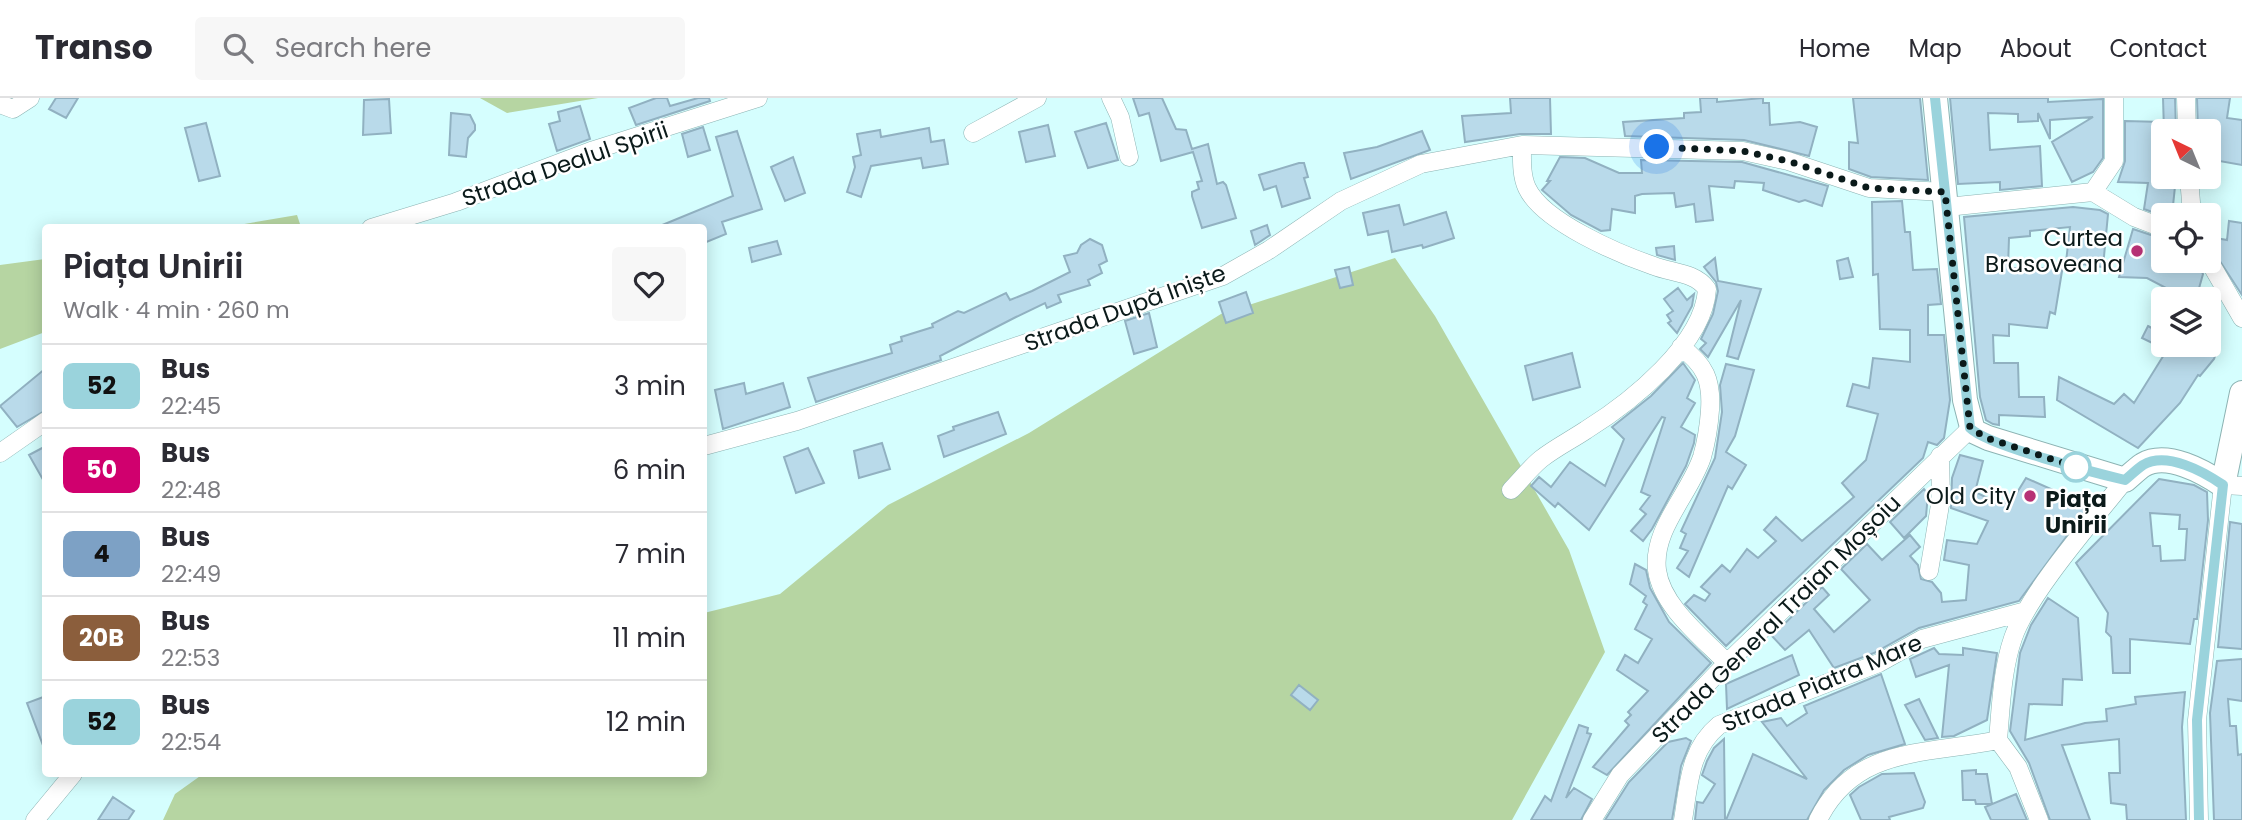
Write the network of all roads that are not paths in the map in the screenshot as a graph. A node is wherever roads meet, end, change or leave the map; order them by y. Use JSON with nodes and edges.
{"nodes":[{"id":1,"x":30,"y":98,"type":"edge"},
{"id":2,"x":758,"y":98,"type":"edge"},
{"id":3,"x":1037,"y":98,"type":"edge"},
{"id":4,"x":1111,"y":98,"type":"edge"},
{"id":5,"x":1935,"y":98,"type":"edge"},
{"id":6,"x":2114,"y":98,"type":"edge"},
{"id":7,"x":2186,"y":98,"type":"edge"},
{"id":8,"x":0,"y":104,"type":"edge"},
{"id":9,"x":2187,"y":119,"type":"edge"},
{"id":10,"x":974,"y":133,"type":"dead end"},
{"id":11,"x":1522,"y":145,"type":"junction"},
{"id":12,"x":1129,"y":157,"type":"dead end"},
{"id":13,"x":2093,"y":192,"type":"junction"},
{"id":14,"x":1946,"y":200,"type":"junction"},
{"id":15,"x":2151,"y":223,"type":"edge"},
{"id":16,"x":384,"y":224,"type":"edge"},
{"id":17,"x":2216,"y":273,"type":"edge"},
{"id":18,"x":2242,"y":318,"type":"edge"},
{"id":19,"x":1681,"y":347,"type":"junction"},
{"id":20,"x":2242,"y":393,"type":"edge"},
{"id":21,"x":42,"y":424,"type":"edge"},
{"id":22,"x":1970,"y":428,"type":"junction"},
{"id":23,"x":707,"y":445,"type":"edge"},
{"id":24,"x":0,"y":453,"type":"edge"},
{"id":25,"x":1940,"y":456,"type":"junction"},
{"id":26,"x":2125,"y":480,"type":"junction"},
{"id":27,"x":2233,"y":486,"type":"edge"},
{"id":28,"x":1511,"y":490,"type":"dead end"},
{"id":29,"x":1929,"y":571,"type":"dead end"},
{"id":30,"x":2026,"y":611,"type":"junction"},
{"id":31,"x":1727,"y":663,"type":"junction"},
{"id":32,"x":1998,"y":740,"type":"junction"},
{"id":33,"x":71,"y":777,"type":"edge"},
{"id":34,"x":35,"y":820,"type":"edge"},
{"id":35,"x":1592,"y":820,"type":"edge"},
{"id":36,"x":1683,"y":820,"type":"edge"},
{"id":37,"x":1818,"y":820,"type":"edge"},
{"id":38,"x":2039,"y":820,"type":"edge"},
{"id":39,"x":2199,"y":820,"type":"edge"}],
"edges":[{"from":1,"to":8,"type":"street"},
{"from":2,"to":16,"type":"street","name":"Strada Dealul Spirii"},
{"from":3,"to":10,"type":"street"},
{"from":4,"to":12,"type":"street"},
{"from":5,"to":14,"type":"street"},
{"from":6,"to":13,"type":"street"},
{"from":7,"to":9,"type":"street"},
{"from":11,"to":14,"type":"street","name":"Strada După Iniște"},
{"from":11,"to":19,"type":"street"},
{"from":11,"to":23,"type":"street","name":"Strada După Iniște"},
{"from":13,"to":14,"type":"street","name":"Strada După Iniște"},
{"from":13,"to":15,"type":"street"},
{"from":14,"to":22,"type":"street"},
{"from":17,"to":18,"type":"street"},
{"from":19,"to":28,"type":"street"},
{"from":19,"to":31,"type":"street"},
{"from":20,"to":27,"type":"street"},
{"from":21,"to":24,"type":"street"},
{"from":22,"to":25,"type":"street","name":"Strada General Traian Moșoiu"},
{"from":22,"to":26,"type":"street"},
{"from":25,"to":29,"type":"street"},
{"from":25,"to":31,"type":"street","name":"Strada General Traian Moșoiu"},
{"from":26,"to":27,"type":"street"},
{"from":26,"to":30,"type":"street"},
{"from":27,"to":39,"type":"street"},
{"from":30,"to":32,"type":"street"},
{"from":30,"to":36,"type":"street","name":"Strada Piatra Mare"},
{"from":31,"to":35,"type":"street","name":"Strada General Traian Moșoiu"},
{"from":32,"to":37,"type":"street"},
{"from":32,"to":38,"type":"street"},
{"from":33,"to":34,"type":"street"}]}
